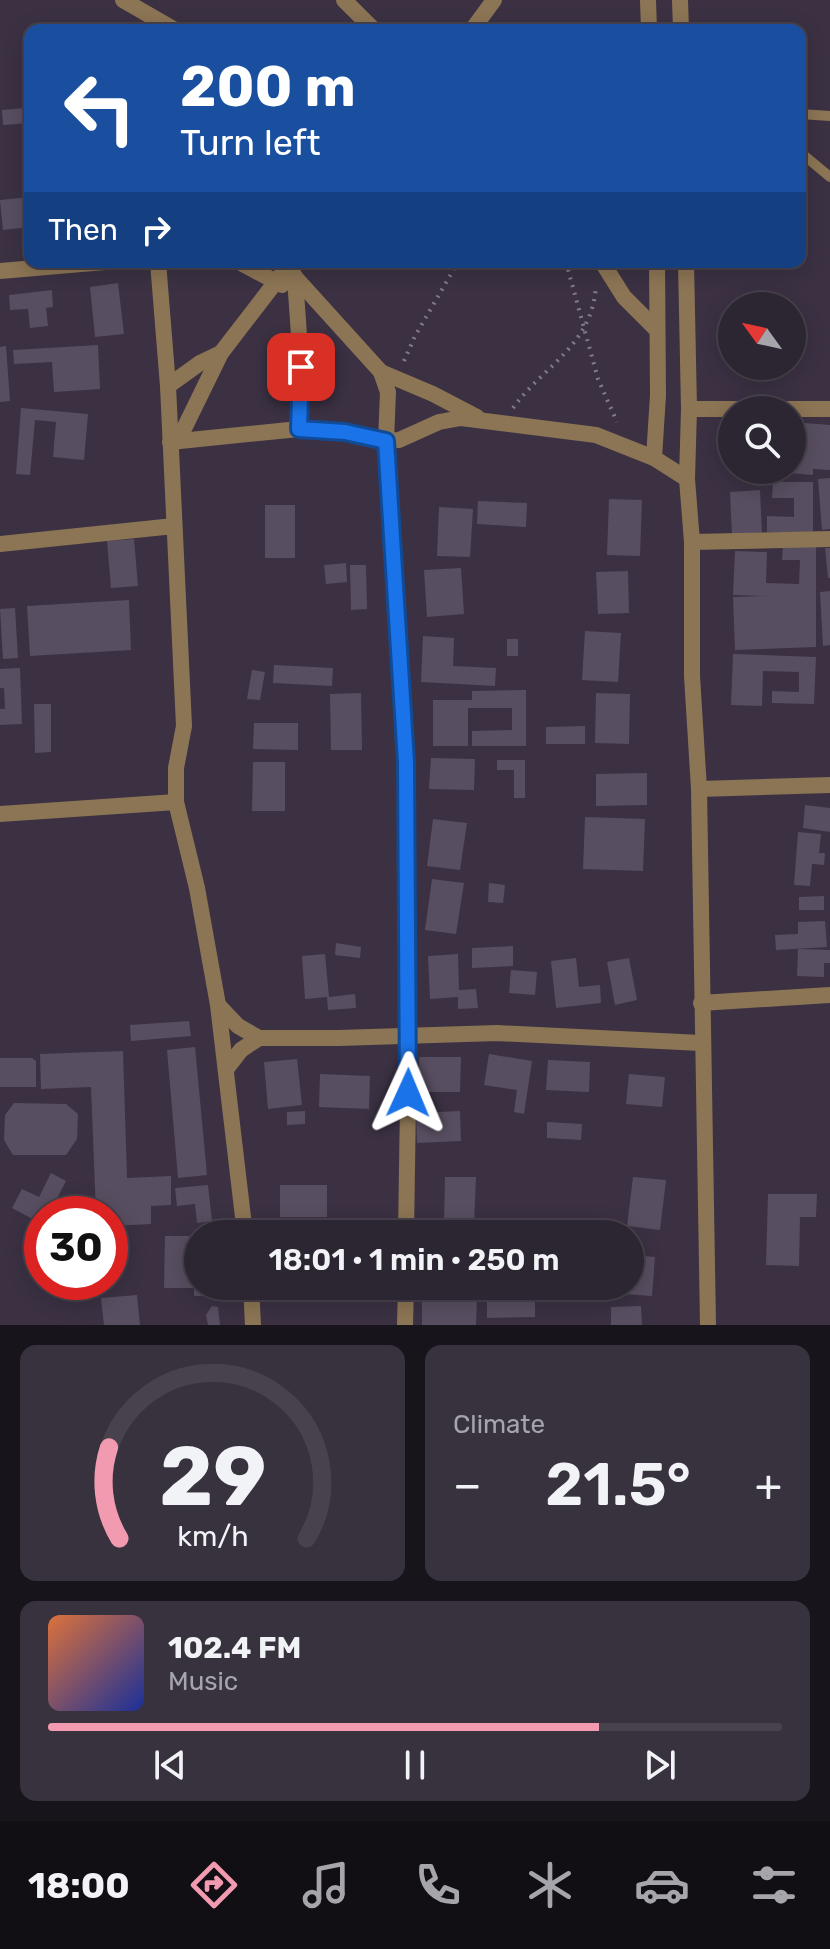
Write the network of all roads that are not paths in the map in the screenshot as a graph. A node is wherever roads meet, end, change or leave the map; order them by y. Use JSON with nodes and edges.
{"nodes":[{"id":1,"x":123,"y":0,"type":"edge"},
{"id":2,"x":159,"y":0,"type":"edge"},
{"id":3,"x":344,"y":0,"type":"edge"},
{"id":4,"x":494,"y":0,"type":"edge"},
{"id":5,"x":648,"y":0,"type":"edge"},
{"id":6,"x":680,"y":0,"type":"edge"},
{"id":7,"x":159,"y":24,"type":"edge"},
{"id":8,"x":160,"y":24,"type":"edge"},
{"id":9,"x":368,"y":24,"type":"edge"},
{"id":10,"x":476,"y":24,"type":"edge"},
{"id":11,"x":649,"y":24,"type":"edge"},
{"id":12,"x":681,"y":24,"type":"edge"},
{"id":13,"x":806,"y":114,"type":"edge"},
{"id":14,"x":830,"y":116,"type":"edge"},
{"id":15,"x":806,"y":157,"type":"edge"},
{"id":16,"x":830,"y":177,"type":"edge"},
{"id":17,"x":35,"y":268,"type":"edge"},
{"id":18,"x":158,"y":268,"type":"edge"},
{"id":19,"x":251,"y":268,"type":"edge"},
{"id":20,"x":288,"y":268,"type":"edge"},
{"id":21,"x":290,"y":268,"type":"edge"},
{"id":22,"x":292,"y":268,"type":"edge"},
{"id":23,"x":606,"y":268,"type":"edge"},
{"id":24,"x":657,"y":268,"type":"edge"},
{"id":25,"x":686,"y":268,"type":"edge"},
{"id":26,"x":0,"y":271,"type":"edge"},
{"id":27,"x":276,"y":281,"type":"junction"},
{"id":28,"x":296,"y":295,"type":"junction"},
{"id":29,"x":657,"y":330,"type":"junction"},
{"id":30,"x":221,"y":353,"type":"junction"},
{"id":31,"x":381,"y":372,"type":"junction"},
{"id":32,"x":168,"y":386,"type":"junction"},
{"id":33,"x":689,"y":409,"type":"junction"},
{"id":34,"x":830,"y":409,"type":"edge"},
{"id":35,"x":494,"y":422,"type":"junction"},
{"id":36,"x":299,"y":429,"type":"junction"},
{"id":37,"x":386,"y":441,"type":"junction"},
{"id":38,"x":174,"y":442,"type":"junction"},
{"id":39,"x":654,"y":458,"type":"junction"},
{"id":40,"x":687,"y":479,"type":"junction"},
{"id":41,"x":174,"y":526,"type":"junction"},
{"id":42,"x":830,"y":539,"type":"edge"},
{"id":43,"x":692,"y":542,"type":"junction"},
{"id":44,"x":0,"y":544,"type":"edge"},
{"id":45,"x":830,"y":785,"type":"edge"},
{"id":46,"x":699,"y":789,"type":"junction"},
{"id":47,"x":176,"y":802,"type":"junction"},
{"id":48,"x":0,"y":814,"type":"edge"},
{"id":49,"x":830,"y":995,"type":"edge"},
{"id":50,"x":701,"y":1003,"type":"junction"},
{"id":51,"x":218,"y":1005,"type":"junction"},
{"id":52,"x":409,"y":1036,"type":"junction"},
{"id":53,"x":259,"y":1038,"type":"junction"},
{"id":54,"x":701,"y":1043,"type":"junction"},
{"id":55,"x":227,"y":1068,"type":"junction"},
{"id":56,"x":243,"y":1220,"type":"edge"},
{"id":57,"x":406,"y":1220,"type":"edge"},
{"id":58,"x":252,"y":1300,"type":"edge"},
{"id":59,"x":406,"y":1300,"type":"edge"},
{"id":60,"x":253,"y":1325,"type":"edge"},
{"id":61,"x":405,"y":1325,"type":"edge"},
{"id":62,"x":708,"y":1325,"type":"edge"}],
"edges":[{"from":1,"to":7,"type":"street"},
{"from":2,"to":8,"type":"street"},
{"from":3,"to":9,"type":"street"},
{"from":4,"to":10,"type":"street"},
{"from":5,"to":11,"type":"street"},
{"from":6,"to":12,"type":"street"},
{"from":13,"to":14,"type":"lane"},
{"from":15,"to":16,"type":"lane"},
{"from":17,"to":26,"type":"street"},
{"from":18,"to":32,"type":"street"},
{"from":19,"to":27,"type":"street"},
{"from":20,"to":27,"type":"street"},
{"from":21,"to":28,"type":"street"},
{"from":22,"to":31,"type":"street"},
{"from":23,"to":29,"type":"street"},
{"from":24,"to":29,"type":"street"},
{"from":25,"to":33,"type":"street"},
{"from":27,"to":28,"type":"street"},
{"from":27,"to":30,"type":"street"},
{"from":28,"to":36,"type":"street"},
{"from":29,"to":39,"type":"street"},
{"from":30,"to":32,"type":"street"},
{"from":30,"to":38,"type":"street"},
{"from":31,"to":35,"type":"street"},
{"from":31,"to":37,"type":"street"},
{"from":32,"to":38,"type":"street"},
{"from":33,"to":34,"type":"street"},
{"from":33,"to":40,"type":"street"},
{"from":35,"to":37,"type":"street"},
{"from":35,"to":39,"type":"street"},
{"from":36,"to":37,"type":"street"},
{"from":36,"to":38,"type":"street"},
{"from":37,"to":52,"type":"street"},
{"from":38,"to":41,"type":"street"},
{"from":39,"to":40,"type":"street"},
{"from":40,"to":43,"type":"street"},
{"from":41,"to":44,"type":"street"},
{"from":41,"to":47,"type":"street"},
{"from":42,"to":43,"type":"street"},
{"from":43,"to":46,"type":"street"},
{"from":45,"to":46,"type":"street"},
{"from":46,"to":50,"type":"street"},
{"from":47,"to":48,"type":"street"},
{"from":47,"to":51,"type":"street"},
{"from":49,"to":50,"type":"street"},
{"from":50,"to":54,"type":"street"},
{"from":51,"to":53,"type":"street"},
{"from":51,"to":55,"type":"street"},
{"from":52,"to":53,"type":"street"},
{"from":52,"to":54,"type":"street"},
{"from":52,"to":57,"type":"street"},
{"from":53,"to":55,"type":"street"},
{"from":54,"to":62,"type":"street"},
{"from":55,"to":56,"type":"street"},
{"from":58,"to":60,"type":"street"},
{"from":59,"to":61,"type":"street"}]}
